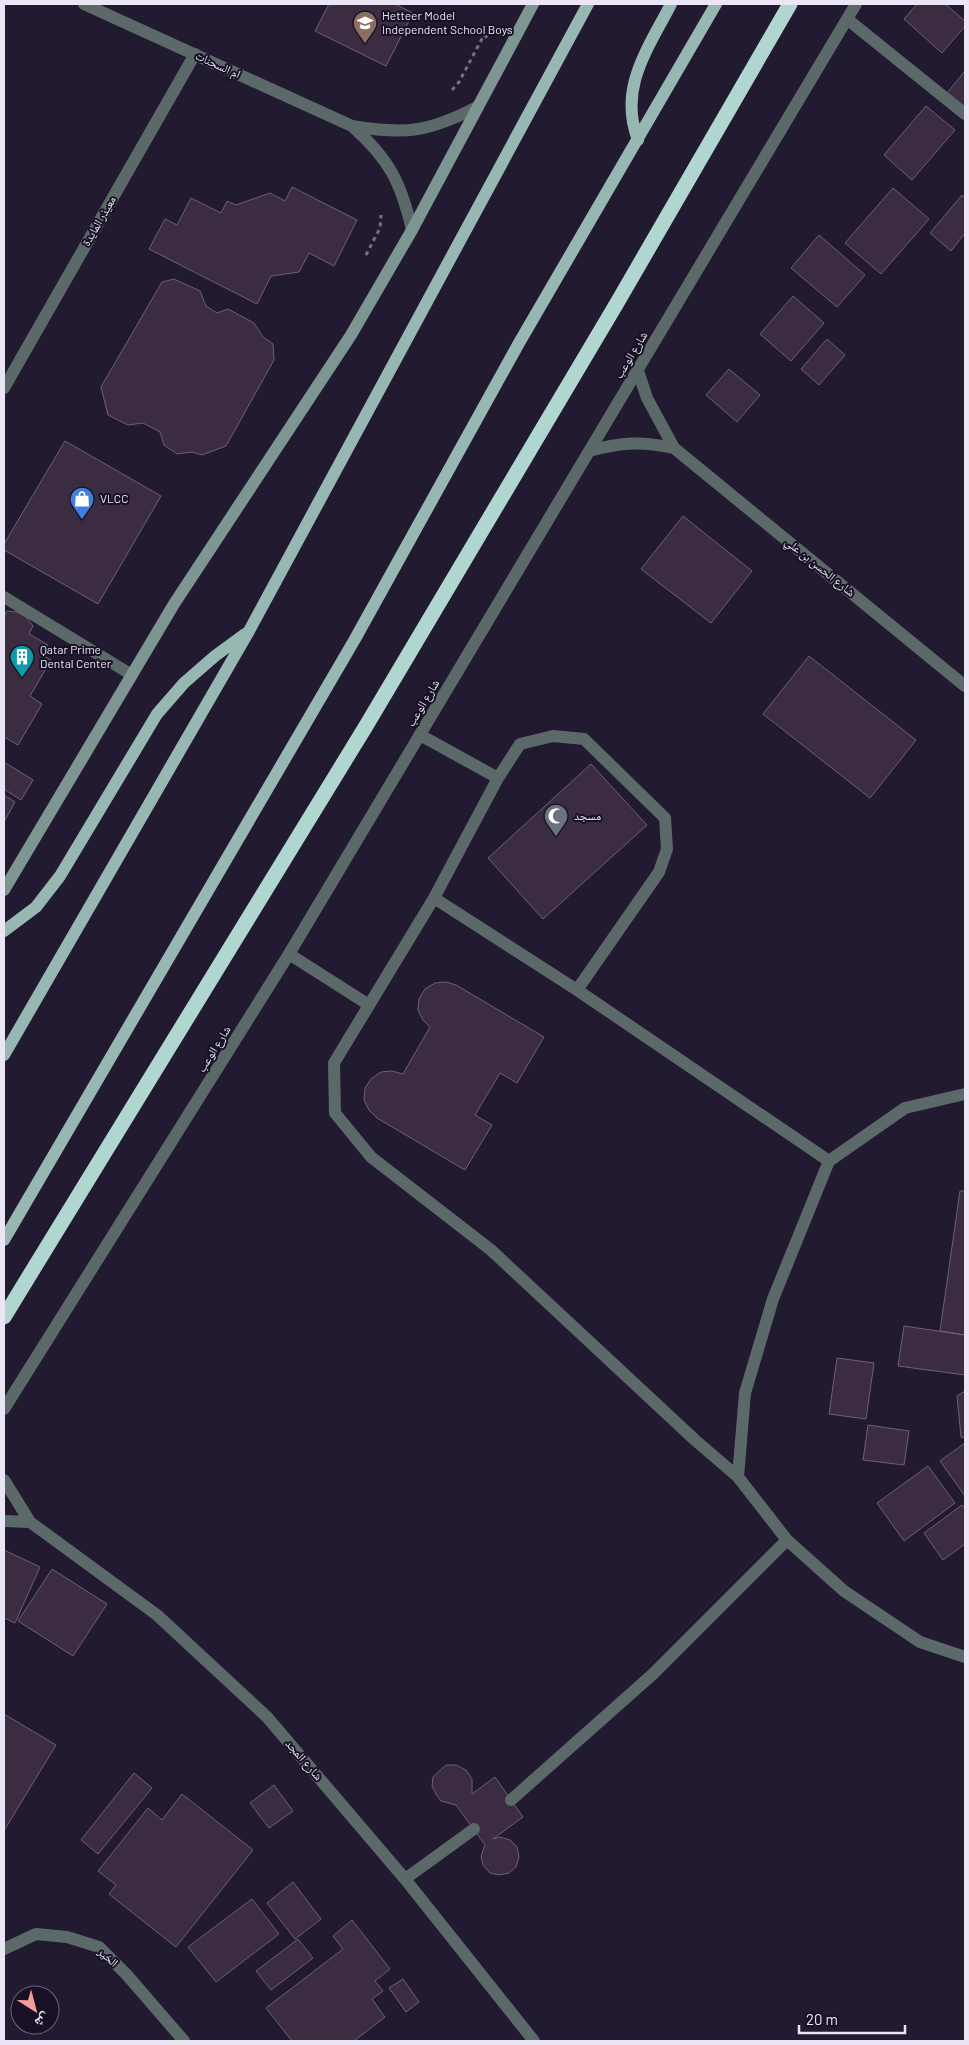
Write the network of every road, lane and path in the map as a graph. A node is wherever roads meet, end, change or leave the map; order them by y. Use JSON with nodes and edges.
{"nodes":[{"id":1,"x":84,"y":4,"type":"edge"},
{"id":2,"x":533,"y":4,"type":"edge"},
{"id":3,"x":588,"y":4,"type":"edge"},
{"id":4,"x":671,"y":4,"type":"edge"},
{"id":5,"x":716,"y":4,"type":"edge"},
{"id":6,"x":790,"y":4,"type":"edge"},
{"id":7,"x":856,"y":4,"type":"edge"},
{"id":8,"x":847,"y":19,"type":"junction"},
{"id":9,"x":509,"y":49,"type":"junction"},
{"id":10,"x":195,"y":54,"type":"junction"},
{"id":11,"x":449,"y":93,"type":"dead end"},
{"id":12,"x":477,"y":107,"type":"junction"},
{"id":13,"x":965,"y":114,"type":"edge"},
{"id":14,"x":352,"y":126,"type":"junction"},
{"id":15,"x":638,"y":140,"type":"junction"},
{"id":16,"x":381,"y":211,"type":"dead end"},
{"id":17,"x":412,"y":230,"type":"junction"},
{"id":18,"x":387,"y":273,"type":"junction"},
{"id":19,"x":638,"y":371,"type":"junction"},
{"id":20,"x":4,"y":388,"type":"edge"},
{"id":21,"x":674,"y":448,"type":"junction"},
{"id":22,"x":589,"y":451,"type":"junction"},
{"id":23,"x":4,"y":597,"type":"edge"},
{"id":24,"x":249,"y":631,"type":"junction"},
{"id":25,"x":132,"y":675,"type":"junction"},
{"id":26,"x":965,"y":686,"type":"edge"},
{"id":27,"x":420,"y":735,"type":"junction"},
{"id":28,"x":498,"y":778,"type":"junction"},
{"id":29,"x":4,"y":890,"type":"edge"},
{"id":30,"x":434,"y":898,"type":"junction"},
{"id":31,"x":4,"y":931,"type":"edge"},
{"id":32,"x":289,"y":954,"type":"junction"},
{"id":33,"x":577,"y":990,"type":"junction"},
{"id":34,"x":368,"y":1005,"type":"junction"},
{"id":35,"x":4,"y":1055,"type":"edge"},
{"id":36,"x":965,"y":1094,"type":"edge"},
{"id":37,"x":829,"y":1161,"type":"junction"},
{"id":38,"x":4,"y":1240,"type":"edge"},
{"id":39,"x":4,"y":1316,"type":"edge"},
{"id":40,"x":4,"y":1410,"type":"edge"},
{"id":41,"x":738,"y":1477,"type":"junction"},
{"id":42,"x":4,"y":1480,"type":"edge"},
{"id":43,"x":4,"y":1521,"type":"edge"},
{"id":44,"x":30,"y":1522,"type":"junction"},
{"id":45,"x":787,"y":1540,"type":"junction"},
{"id":46,"x":965,"y":1657,"type":"edge"},
{"id":47,"x":511,"y":1800,"type":"dead end"},
{"id":48,"x":474,"y":1829,"type":"dead end"},
{"id":49,"x":405,"y":1879,"type":"junction"},
{"id":50,"x":4,"y":1949,"type":"edge"},
{"id":51,"x":184,"y":2041,"type":"edge"},
{"id":52,"x":534,"y":2041,"type":"edge"}],
"edges":[{"from":1,"to":10,"type":"street","name":"ام السحنات"},
{"from":2,"to":9,"type":"street"},
{"from":3,"to":24,"type":"main road"},
{"from":4,"to":15,"type":"main road"},
{"from":5,"to":15,"type":"main road"},
{"from":6,"to":39,"type":"highway"},
{"from":7,"to":8,"type":"street","name":"شارع الوعب"},
{"from":8,"to":13,"type":"street"},
{"from":8,"to":19,"type":"street","name":"شارع الوعب"},
{"from":9,"to":11,"type":"path"},
{"from":9,"to":12,"type":"street"},
{"from":10,"to":14,"type":"street","name":"ام السحنات"},
{"from":10,"to":20,"type":"street","name":"معيذر المايدة"},
{"from":12,"to":14,"type":"street","name":"ام السحنات"},
{"from":12,"to":17,"type":"street"},
{"from":14,"to":17,"type":"street","name":"ام السحنات"},
{"from":15,"to":38,"type":"main road"},
{"from":16,"to":18,"type":"path"},
{"from":17,"to":18,"type":"street"},
{"from":18,"to":25,"type":"street"},
{"from":19,"to":21,"type":"street","name":"شارع الحسن بن علي"},
{"from":19,"to":22,"type":"street","name":"شارع الوعب"},
{"from":21,"to":22,"type":"street","name":"شارع الحسن بن علي"},
{"from":21,"to":26,"type":"street","name":"شارع الحسن بن علي"},
{"from":22,"to":27,"type":"street","name":"شارع الوعب"},
{"from":23,"to":25,"type":"street"},
{"from":24,"to":31,"type":"main road"},
{"from":24,"to":35,"type":"main road"},
{"from":25,"to":29,"type":"street"},
{"from":27,"to":28,"type":"street"},
{"from":27,"to":32,"type":"street","name":"شارع الوعب"},
{"from":28,"to":30,"type":"street"},
{"from":28,"to":33,"type":"street"},
{"from":30,"to":33,"type":"street"},
{"from":30,"to":34,"type":"street"},
{"from":32,"to":34,"type":"street"},
{"from":32,"to":40,"type":"street","name":"شارع الوعب"},
{"from":33,"to":37,"type":"street"},
{"from":34,"to":41,"type":"street"},
{"from":36,"to":37,"type":"street"},
{"from":37,"to":41,"type":"street"},
{"from":41,"to":45,"type":"street"},
{"from":42,"to":44,"type":"street","name":"شارع المجد"},
{"from":43,"to":44,"type":"street"},
{"from":44,"to":49,"type":"street","name":"شارع المجد"},
{"from":45,"to":46,"type":"street"},
{"from":45,"to":47,"type":"street"},
{"from":48,"to":49,"type":"street"},
{"from":49,"to":52,"type":"street","name":"شارع المجد"},
{"from":50,"to":51,"type":"street","name":"الخير"}]}
